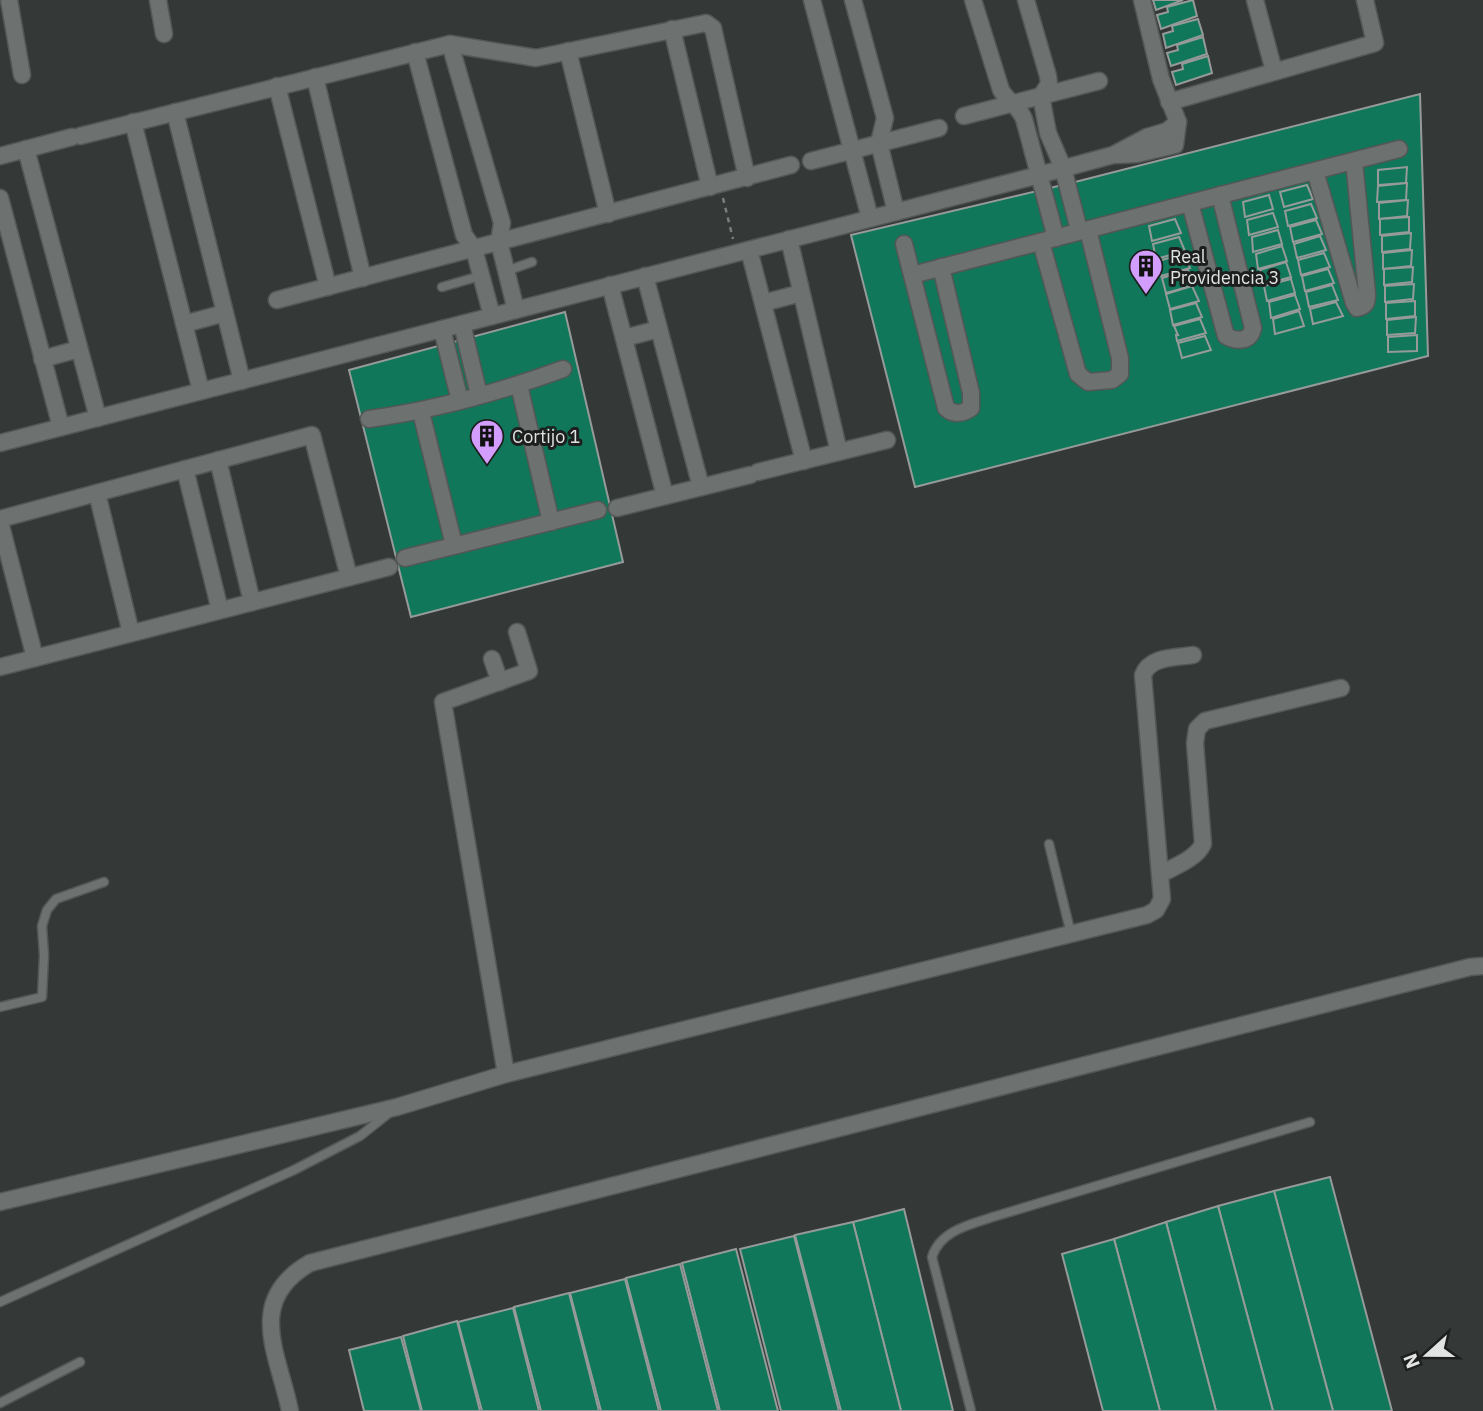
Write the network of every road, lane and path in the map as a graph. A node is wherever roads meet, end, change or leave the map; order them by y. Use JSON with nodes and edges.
{"nodes":[{"id":1,"x":9,"y":0,"type":"edge"},
{"id":2,"x":158,"y":0,"type":"edge"},
{"id":3,"x":812,"y":0,"type":"edge"},
{"id":4,"x":853,"y":0,"type":"edge"},
{"id":5,"x":972,"y":0,"type":"edge"},
{"id":6,"x":1026,"y":0,"type":"edge"},
{"id":7,"x":1142,"y":0,"type":"edge"},
{"id":8,"x":1255,"y":0,"type":"edge"},
{"id":9,"x":1365,"y":0,"type":"edge"},
{"id":10,"x":672,"y":29,"type":"junction"},
{"id":11,"x":164,"y":34,"type":"dead end"},
{"id":12,"x":450,"y":44,"type":"junction"},
{"id":13,"x":568,"y":51,"type":"junction"},
{"id":14,"x":415,"y":52,"type":"junction"},
{"id":15,"x":1274,"y":71,"type":"junction"},
{"id":16,"x":22,"y":75,"type":"dead end"},
{"id":17,"x":314,"y":77,"type":"junction"},
{"id":18,"x":1099,"y":81,"type":"dead end"},
{"id":19,"x":277,"y":86,"type":"junction"},
{"id":20,"x":1041,"y":96,"type":"junction"},
{"id":21,"x":1169,"y":102,"type":"junction"},
{"id":22,"x":1013,"y":103,"type":"junction"},
{"id":23,"x":175,"y":112,"type":"junction"},
{"id":24,"x":964,"y":117,"type":"dead end"},
{"id":25,"x":133,"y":122,"type":"junction"},
{"id":26,"x":939,"y":128,"type":"dead end"},
{"id":27,"x":879,"y":143,"type":"junction"},
{"id":28,"x":26,"y":149,"type":"junction"},
{"id":29,"x":1399,"y":149,"type":"dead end"},
{"id":30,"x":853,"y":150,"type":"junction"},
{"id":31,"x":0,"y":156,"type":"edge"},
{"id":32,"x":811,"y":161,"type":"dead end"},
{"id":33,"x":1354,"y":161,"type":"junction"},
{"id":34,"x":791,"y":165,"type":"dead end"},
{"id":35,"x":1063,"y":168,"type":"junction"},
{"id":36,"x":1315,"y":171,"type":"junction"},
{"id":37,"x":1039,"y":175,"type":"junction"},
{"id":38,"x":747,"y":178,"type":"junction"},
{"id":39,"x":715,"y":186,"type":"junction"},
{"id":40,"x":1220,"y":195,"type":"junction"},
{"id":41,"x":0,"y":198,"type":"edge"},
{"id":42,"x":1190,"y":203,"type":"junction"},
{"id":43,"x":896,"y":212,"type":"junction"},
{"id":44,"x":608,"y":214,"type":"junction"},
{"id":45,"x":870,"y":218,"type":"junction"},
{"id":46,"x":1084,"y":230,"type":"junction"},
{"id":47,"x":789,"y":239,"type":"junction"},
{"id":48,"x":1049,"y":240,"type":"junction"},
{"id":49,"x":499,"y":242,"type":"junction"},
{"id":50,"x":904,"y":244,"type":"dead end"},
{"id":51,"x":474,"y":249,"type":"junction"},
{"id":52,"x":743,"y":251,"type":"junction"},
{"id":53,"x":532,"y":262,"type":"dead end"},
{"id":54,"x":941,"y":268,"type":"junction"},
{"id":55,"x":506,"y":271,"type":"junction"},
{"id":56,"x":912,"y":275,"type":"junction"},
{"id":57,"x":480,"y":276,"type":"junction"},
{"id":58,"x":645,"y":276,"type":"junction"},
{"id":59,"x":363,"y":278,"type":"junction"},
{"id":60,"x":610,"y":285,"type":"junction"},
{"id":61,"x":328,"y":287,"type":"junction"},
{"id":62,"x":442,"y":287,"type":"dead end"},
{"id":63,"x":801,"y":293,"type":"junction"},
{"id":64,"x":277,"y":300,"type":"dead end"},
{"id":65,"x":763,"y":303,"type":"junction"},
{"id":66,"x":516,"y":310,"type":"junction"},
{"id":67,"x":225,"y":313,"type":"junction"},
{"id":68,"x":492,"y":316,"type":"junction"},
{"id":69,"x":184,"y":324,"type":"junction"},
{"id":70,"x":462,"y":324,"type":"junction"},
{"id":71,"x":442,"y":329,"type":"junction"},
{"id":72,"x":659,"y":329,"type":"junction"},
{"id":73,"x":624,"y":338,"type":"junction"},
{"id":74,"x":79,"y":349,"type":"junction"},
{"id":75,"x":43,"y":359,"type":"junction"},
{"id":76,"x":563,"y":369,"type":"dead end"},
{"id":77,"x":242,"y":381,"type":"junction"},
{"id":78,"x":519,"y":385,"type":"junction"},
{"id":79,"x":201,"y":391,"type":"junction"},
{"id":80,"x":479,"y":395,"type":"junction"},
{"id":81,"x":460,"y":401,"type":"junction"},
{"id":82,"x":421,"y":412,"type":"junction"},
{"id":83,"x":98,"y":418,"type":"junction"},
{"id":84,"x":369,"y":419,"type":"dead end"},
{"id":85,"x":61,"y":428,"type":"junction"},
{"id":86,"x":887,"y":440,"type":"dead end"},
{"id":87,"x":0,"y":443,"type":"edge"},
{"id":88,"x":839,"y":452,"type":"junction"},
{"id":89,"x":218,"y":460,"type":"junction"},
{"id":90,"x":804,"y":461,"type":"junction"},
{"id":91,"x":186,"y":469,"type":"junction"},
{"id":92,"x":701,"y":487,"type":"junction"},
{"id":93,"x":97,"y":493,"type":"junction"},
{"id":94,"x":664,"y":496,"type":"junction"},
{"id":95,"x":617,"y":508,"type":"dead end"},
{"id":96,"x":598,"y":510,"type":"dead end"},
{"id":97,"x":0,"y":521,"type":"edge"},
{"id":98,"x":551,"y":522,"type":"junction"},
{"id":99,"x":454,"y":544,"type":"junction"},
{"id":100,"x":405,"y":558,"type":"dead end"},
{"id":101,"x":389,"y":567,"type":"dead end"},
{"id":102,"x":349,"y":577,"type":"junction"},
{"id":103,"x":252,"y":602,"type":"junction"},
{"id":104,"x":220,"y":610,"type":"junction"},
{"id":105,"x":517,"y":632,"type":"dead end"},
{"id":106,"x":131,"y":633,"type":"junction"},
{"id":107,"x":1193,"y":655,"type":"dead end"},
{"id":108,"x":35,"y":658,"type":"junction"},
{"id":109,"x":492,"y":659,"type":"dead end"},
{"id":110,"x":0,"y":667,"type":"edge"},
{"id":111,"x":500,"y":682,"type":"junction"},
{"id":112,"x":1340,"y":688,"type":"dead end"},
{"id":113,"x":1049,"y":844,"type":"dead end"},
{"id":114,"x":1161,"y":874,"type":"junction"},
{"id":115,"x":104,"y":882,"type":"dead end"},
{"id":116,"x":1071,"y":934,"type":"junction"},
{"id":117,"x":1483,"y":966,"type":"edge"},
{"id":118,"x":0,"y":1007,"type":"edge"},
{"id":119,"x":506,"y":1074,"type":"junction"},
{"id":120,"x":397,"y":1107,"type":"junction"},
{"id":121,"x":1310,"y":1122,"type":"dead end"},
{"id":122,"x":0,"y":1202,"type":"edge"},
{"id":123,"x":0,"y":1302,"type":"edge"},
{"id":124,"x":80,"y":1362,"type":"dead end"},
{"id":125,"x":0,"y":1403,"type":"edge"},
{"id":126,"x":290,"y":1411,"type":"edge"},
{"id":127,"x":971,"y":1411,"type":"edge"}],
"edges":[{"from":1,"to":16,"type":"street"},
{"from":2,"to":11,"type":"street"},
{"from":3,"to":30,"type":"street"},
{"from":4,"to":27,"type":"street"},
{"from":5,"to":22,"type":"street"},
{"from":6,"to":20,"type":"street"},
{"from":7,"to":21,"type":"street"},
{"from":8,"to":15,"type":"street"},
{"from":9,"to":15,"type":"street"},
{"from":10,"to":13,"type":"street"},
{"from":10,"to":38,"type":"street"},
{"from":10,"to":39,"type":"street"},
{"from":12,"to":13,"type":"street"},
{"from":12,"to":14,"type":"street"},
{"from":12,"to":49,"type":"street"},
{"from":13,"to":44,"type":"street"},
{"from":14,"to":17,"type":"street"},
{"from":14,"to":51,"type":"street"},
{"from":15,"to":21,"type":"street"},
{"from":17,"to":19,"type":"street"},
{"from":17,"to":59,"type":"street"},
{"from":18,"to":20,"type":"street"},
{"from":19,"to":23,"type":"street"},
{"from":19,"to":61,"type":"street"},
{"from":20,"to":22,"type":"street"},
{"from":20,"to":35,"type":"street"},
{"from":21,"to":35,"type":"street"},
{"from":22,"to":24,"type":"street"},
{"from":22,"to":37,"type":"street"},
{"from":23,"to":25,"type":"street"},
{"from":23,"to":67,"type":"street"},
{"from":25,"to":28,"type":"street"},
{"from":25,"to":69,"type":"street"},
{"from":26,"to":27,"type":"street"},
{"from":27,"to":30,"type":"street"},
{"from":27,"to":43,"type":"street"},
{"from":28,"to":31,"type":"street"},
{"from":28,"to":74,"type":"street"},
{"from":29,"to":33,"type":"street"},
{"from":30,"to":32,"type":"street"},
{"from":30,"to":45,"type":"street"},
{"from":33,"to":36,"type":"street"},
{"from":33,"to":36,"type":"street"},
{"from":34,"to":38,"type":"street"},
{"from":35,"to":37,"type":"street"},
{"from":35,"to":46,"type":"street"},
{"from":36,"to":40,"type":"street"},
{"from":37,"to":43,"type":"street"},
{"from":37,"to":48,"type":"street"},
{"from":38,"to":39,"type":"street"},
{"from":39,"to":44,"type":"street"},
{"from":39,"to":52,"type":"path"},
{"from":40,"to":42,"type":"street"},
{"from":40,"to":42,"type":"street"},
{"from":41,"to":75,"type":"street"},
{"from":42,"to":46,"type":"street"},
{"from":43,"to":45,"type":"street"},
{"from":44,"to":49,"type":"street"},
{"from":45,"to":47,"type":"street"},
{"from":46,"to":48,"type":"street"},
{"from":46,"to":48,"type":"street"},
{"from":47,"to":52,"type":"street"},
{"from":47,"to":63,"type":"street"},
{"from":48,"to":54,"type":"street"},
{"from":49,"to":51,"type":"street"},
{"from":49,"to":55,"type":"street"},
{"from":50,"to":56,"type":"street"},
{"from":51,"to":57,"type":"street"},
{"from":51,"to":59,"type":"street"},
{"from":52,"to":58,"type":"street"},
{"from":52,"to":65,"type":"street"},
{"from":53,"to":55,"type":"lane"},
{"from":54,"to":56,"type":"street"},
{"from":54,"to":56,"type":"street"},
{"from":55,"to":66,"type":"street"},
{"from":57,"to":62,"type":"lane"},
{"from":57,"to":68,"type":"street"},
{"from":58,"to":60,"type":"street"},
{"from":58,"to":72,"type":"street"},
{"from":59,"to":61,"type":"street"},
{"from":60,"to":66,"type":"street"},
{"from":60,"to":73,"type":"street"},
{"from":61,"to":64,"type":"street"},
{"from":63,"to":65,"type":"street"},
{"from":63,"to":88,"type":"street"},
{"from":65,"to":90,"type":"street"},
{"from":66,"to":68,"type":"street"},
{"from":67,"to":69,"type":"street"},
{"from":67,"to":77,"type":"street"},
{"from":68,"to":70,"type":"street"},
{"from":69,"to":79,"type":"street"},
{"from":70,"to":71,"type":"street"},
{"from":70,"to":80,"type":"street"},
{"from":71,"to":77,"type":"street"},
{"from":71,"to":81,"type":"street"},
{"from":72,"to":73,"type":"street"},
{"from":72,"to":92,"type":"street"},
{"from":73,"to":94,"type":"street"},
{"from":74,"to":75,"type":"street"},
{"from":74,"to":83,"type":"street"},
{"from":75,"to":85,"type":"street"},
{"from":76,"to":78,"type":"street"},
{"from":77,"to":79,"type":"street"},
{"from":78,"to":80,"type":"street"},
{"from":78,"to":98,"type":"street"},
{"from":79,"to":83,"type":"street"},
{"from":80,"to":81,"type":"street"},
{"from":81,"to":82,"type":"street"},
{"from":82,"to":84,"type":"street"},
{"from":82,"to":99,"type":"street"},
{"from":83,"to":85,"type":"street"},
{"from":85,"to":87,"type":"street"},
{"from":86,"to":88,"type":"street"},
{"from":88,"to":90,"type":"street"},
{"from":89,"to":91,"type":"street"},
{"from":89,"to":102,"type":"street"},
{"from":89,"to":103,"type":"street"},
{"from":90,"to":92,"type":"street"},
{"from":91,"to":93,"type":"street"},
{"from":91,"to":104,"type":"street"},
{"from":92,"to":94,"type":"street"},
{"from":93,"to":97,"type":"street"},
{"from":93,"to":106,"type":"street"},
{"from":94,"to":95,"type":"street"},
{"from":96,"to":98,"type":"street"},
{"from":97,"to":108,"type":"street"},
{"from":98,"to":99,"type":"street"},
{"from":99,"to":100,"type":"street"},
{"from":101,"to":102,"type":"street"},
{"from":102,"to":103,"type":"street"},
{"from":103,"to":104,"type":"street"},
{"from":104,"to":106,"type":"street"},
{"from":105,"to":111,"type":"street"},
{"from":106,"to":108,"type":"street"},
{"from":107,"to":114,"type":"street"},
{"from":108,"to":110,"type":"street"},
{"from":109,"to":111,"type":"street"},
{"from":111,"to":119,"type":"street"},
{"from":112,"to":114,"type":"street"},
{"from":113,"to":116,"type":"lane"},
{"from":114,"to":116,"type":"street"},
{"from":115,"to":118,"type":"lane"},
{"from":116,"to":119,"type":"street"},
{"from":117,"to":126,"type":"street"},
{"from":119,"to":120,"type":"street"},
{"from":120,"to":122,"type":"street"},
{"from":120,"to":123,"type":"lane"},
{"from":121,"to":127,"type":"lane"},
{"from":124,"to":125,"type":"lane"}]}
